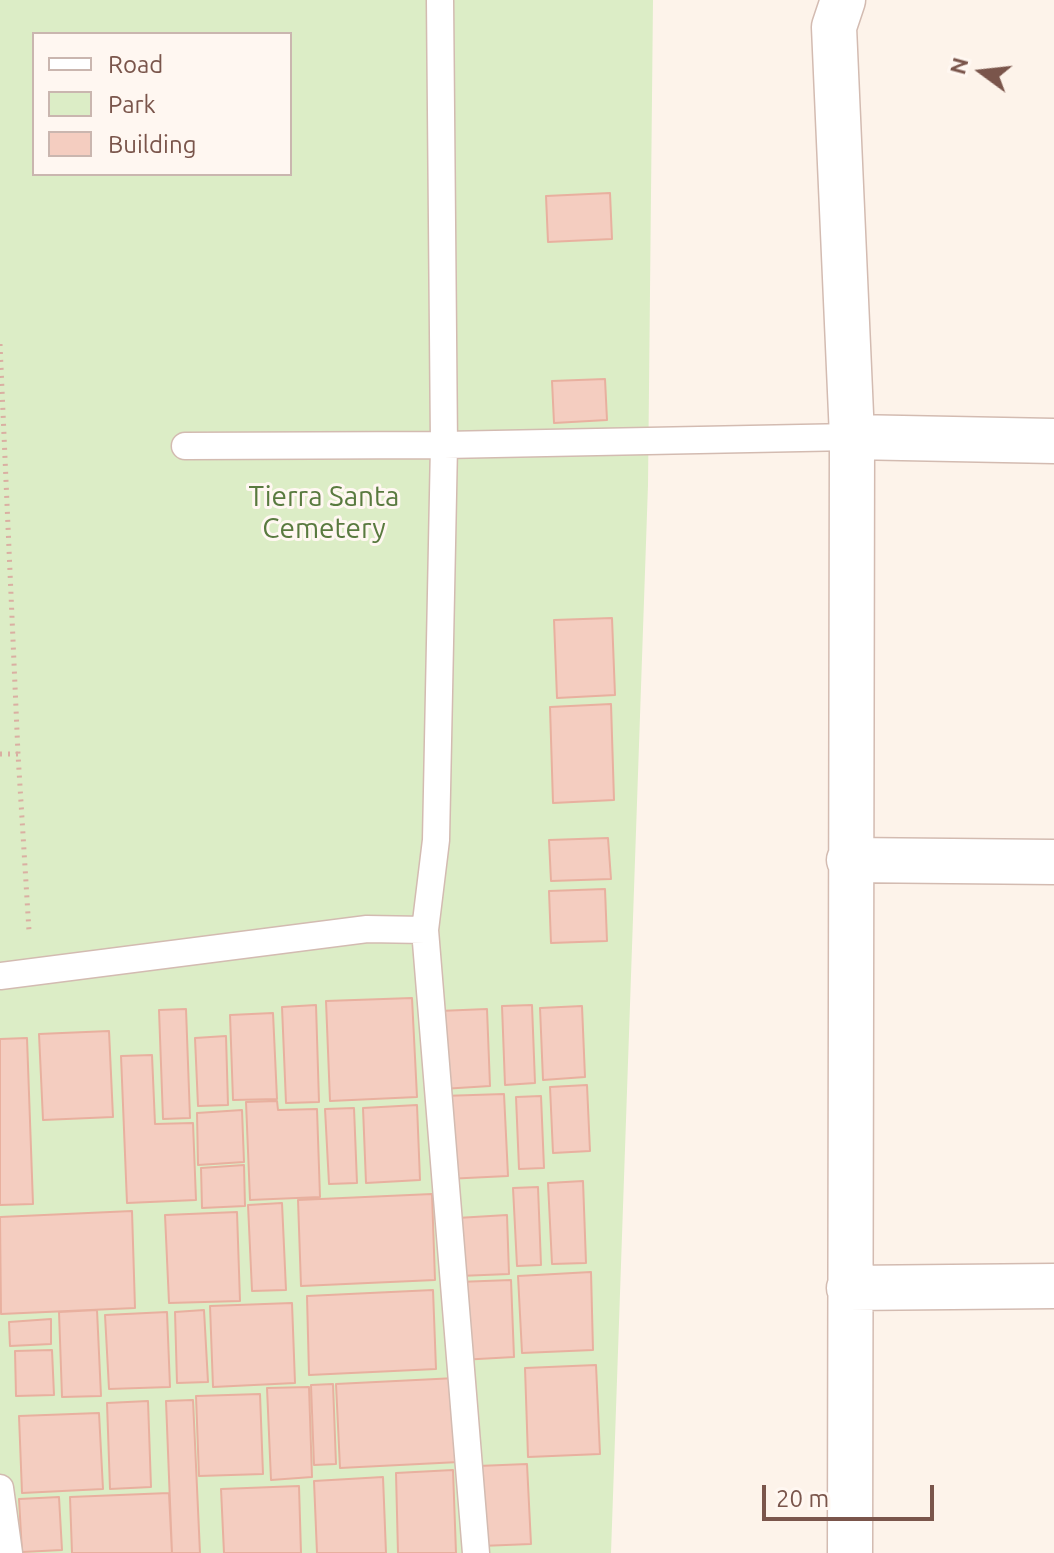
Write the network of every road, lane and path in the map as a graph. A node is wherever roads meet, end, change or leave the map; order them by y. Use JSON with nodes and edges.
{"nodes":[{"id":1,"x":440,"y":0,"type":"edge"},
{"id":2,"x":843,"y":0,"type":"edge"},
{"id":3,"x":0,"y":344,"type":"edge"},
{"id":4,"x":852,"y":437,"type":"junction"},
{"id":5,"x":1054,"y":441,"type":"edge"},
{"id":6,"x":444,"y":445,"type":"junction"},
{"id":7,"x":185,"y":446,"type":"dead end"},
{"id":8,"x":10,"y":574,"type":"junction"},
{"id":9,"x":0,"y":575,"type":"edge"},
{"id":10,"x":0,"y":754,"type":"edge"},
{"id":11,"x":18,"y":754,"type":"junction"},
{"id":12,"x":849,"y":860,"type":"junction"},
{"id":13,"x":1054,"y":862,"type":"edge"},
{"id":14,"x":425,"y":930,"type":"junction"},
{"id":15,"x":32,"y":972,"type":"junction"},
{"id":16,"x":0,"y":976,"type":"edge"},
{"id":17,"x":1054,"y":1286,"type":"edge"},
{"id":18,"x":849,"y":1288,"type":"junction"},
{"id":19,"x":0,"y":1488,"type":"edge"},
{"id":20,"x":9,"y":1553,"type":"edge"},
{"id":21,"x":476,"y":1553,"type":"edge"},
{"id":22,"x":850,"y":1553,"type":"edge"}],
"edges":[{"from":1,"to":6,"type":"lane"},
{"from":2,"to":4,"type":"street"},
{"from":3,"to":8,"type":"path"},
{"from":4,"to":5,"type":"street"},
{"from":4,"to":6,"type":"lane"},
{"from":4,"to":12,"type":"street"},
{"from":6,"to":7,"type":"lane"},
{"from":6,"to":14,"type":"lane"},
{"from":8,"to":9,"type":"path"},
{"from":8,"to":11,"type":"path"},
{"from":10,"to":11,"type":"path"},
{"from":11,"to":15,"type":"path"},
{"from":12,"to":13,"type":"street"},
{"from":12,"to":18,"type":"street"},
{"from":14,"to":15,"type":"lane"},
{"from":14,"to":21,"type":"lane"},
{"from":15,"to":16,"type":"lane"},
{"from":17,"to":18,"type":"street"},
{"from":18,"to":22,"type":"street"},
{"from":19,"to":20,"type":"lane"}]}
